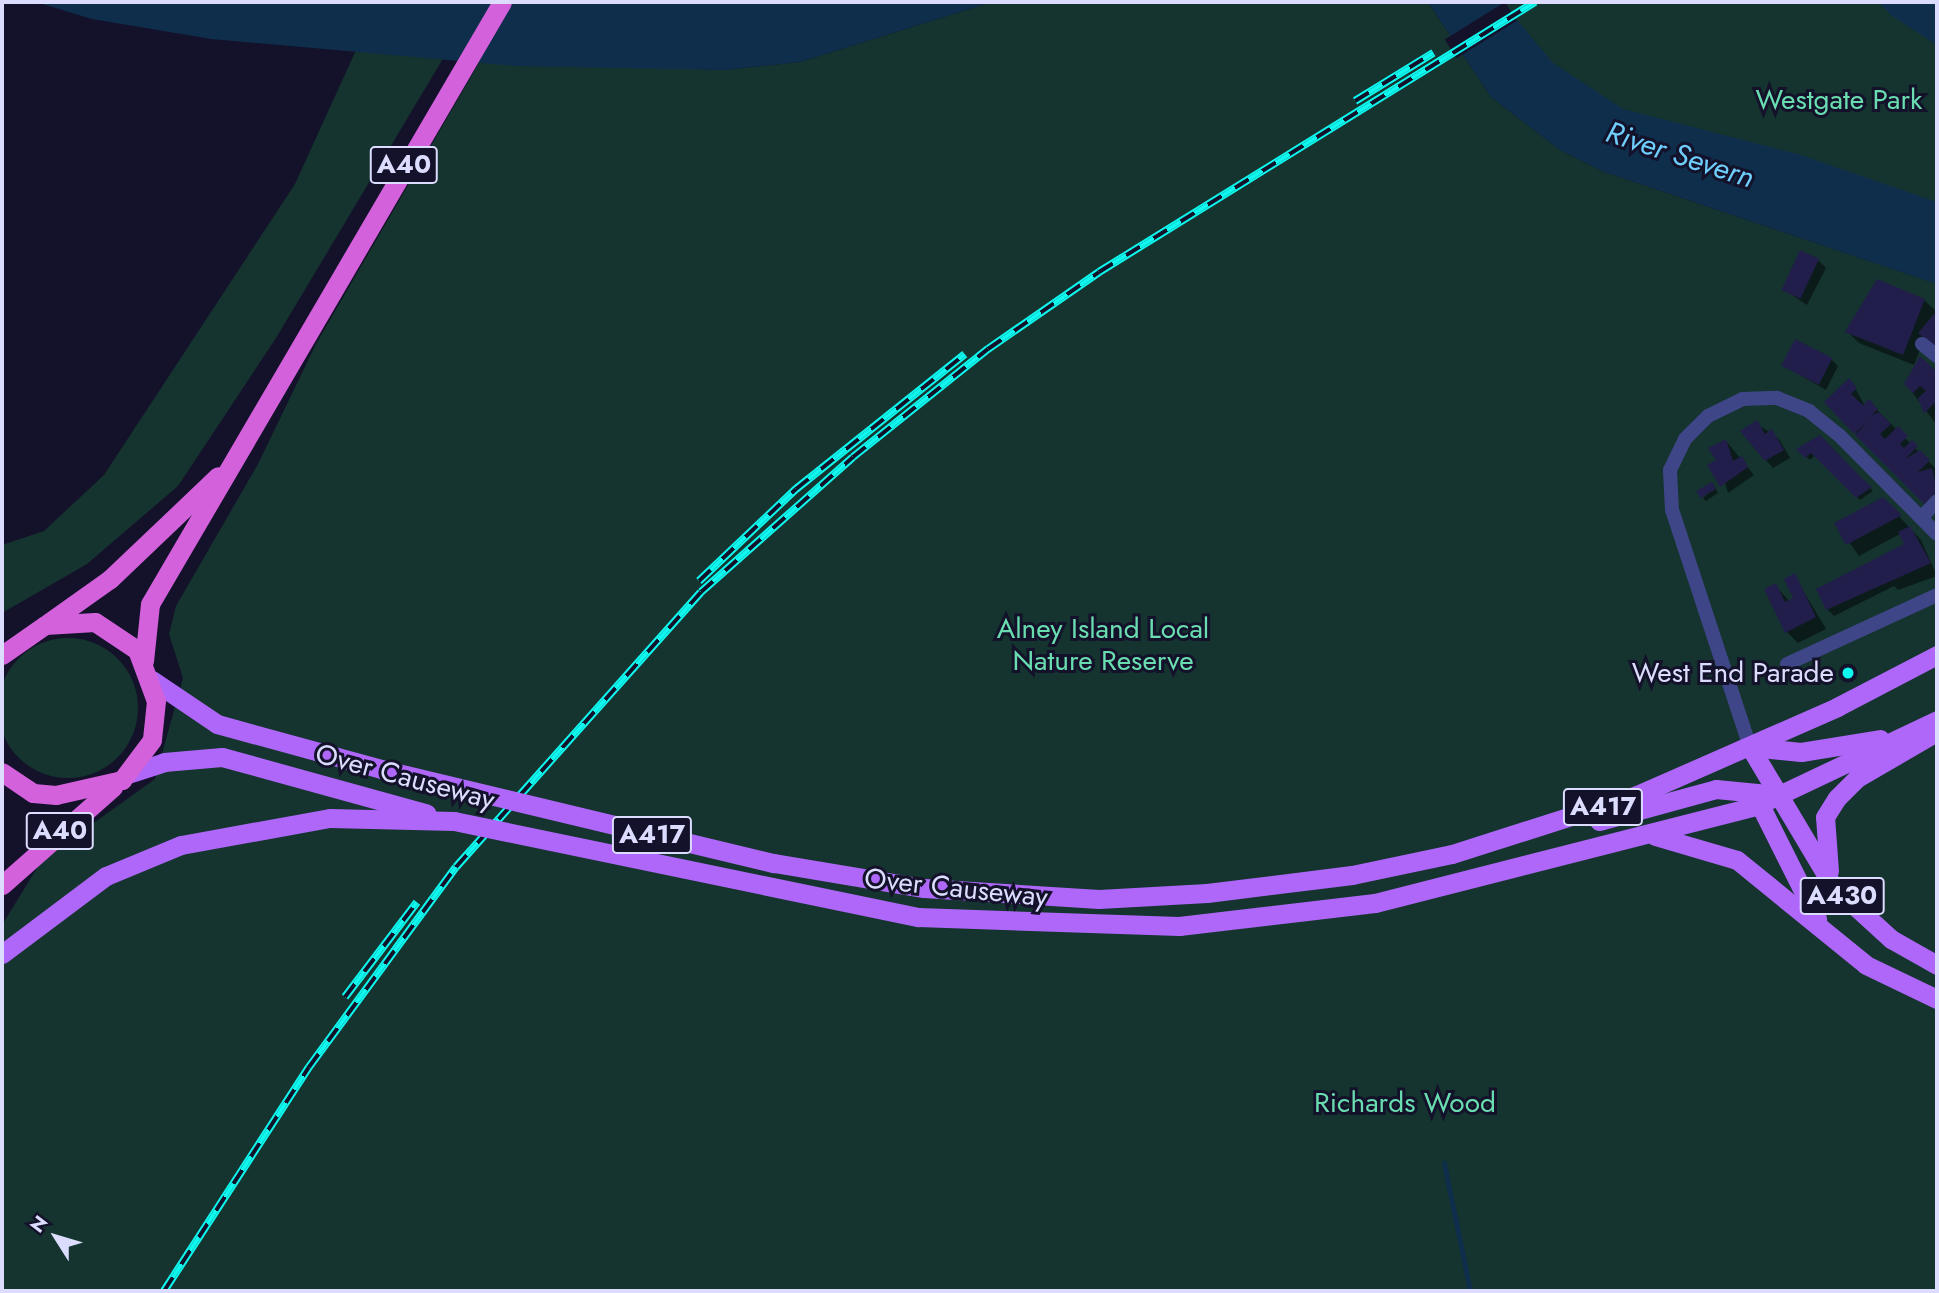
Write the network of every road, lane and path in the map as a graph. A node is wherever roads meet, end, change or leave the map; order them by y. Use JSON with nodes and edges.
{"nodes":[{"id":1,"x":502,"y":2,"type":"edge"},
{"id":2,"x":1922,"y":344,"type":"dead end"},
{"id":3,"x":1937,"y":356,"type":"edge"},
{"id":4,"x":231,"y":463,"type":"junction"},
{"id":5,"x":1937,"y":501,"type":"edge"},
{"id":6,"x":1922,"y":517,"type":"junction"},
{"id":7,"x":1937,"y":534,"type":"edge"},
{"id":8,"x":1937,"y":595,"type":"edge"},
{"id":9,"x":46,"y":625,"type":"junction"},
{"id":10,"x":4,"y":650,"type":"edge"},
{"id":11,"x":1937,"y":655,"type":"edge"},
{"id":12,"x":144,"y":661,"type":"junction"},
{"id":13,"x":1787,"y":664,"type":"dead end"},
{"id":14,"x":152,"y":680,"type":"junction"},
{"id":15,"x":1937,"y":720,"type":"edge"},
{"id":16,"x":1928,"y":730,"type":"edge"},
{"id":17,"x":1750,"y":747,"type":"junction"},
{"id":18,"x":2,"y":772,"type":"edge"},
{"id":19,"x":126,"y":776,"type":"junction"},
{"id":20,"x":1779,"y":795,"type":"junction"},
{"id":21,"x":1755,"y":799,"type":"junction"},
{"id":22,"x":373,"y":809,"type":"junction"},
{"id":23,"x":1650,"y":835,"type":"junction"},
{"id":24,"x":1506,"y":838,"type":"junction"},
{"id":25,"x":2,"y":885,"type":"edge"},
{"id":26,"x":1833,"y":886,"type":"junction"},
{"id":27,"x":1099,"y":899,"type":"junction"},
{"id":28,"x":1097,"y":927,"type":"junction"},
{"id":29,"x":1824,"y":932,"type":"junction"},
{"id":30,"x":2,"y":954,"type":"edge"},
{"id":31,"x":1937,"y":965,"type":"edge"},
{"id":32,"x":1937,"y":999,"type":"edge"}],
"edges":[{"from":1,"to":4,"type":"highway","number":"A40"},
{"from":2,"to":3,"type":"street"},
{"from":4,"to":9,"type":"highway","number":"A40"},
{"from":4,"to":12,"type":"highway","number":"A40"},
{"from":5,"to":6,"type":"street"},
{"from":6,"to":7,"type":"street"},
{"from":6,"to":17,"type":"street"},
{"from":8,"to":13,"type":"street"},
{"from":9,"to":10,"type":"highway","number":"A40"},
{"from":9,"to":12,"type":"highway","number":"A40"},
{"from":11,"to":17,"type":"main road","number":"A417"},
{"from":12,"to":14,"type":"highway","number":"A40"},
{"from":14,"to":19,"type":"highway","number":"A40"},
{"from":14,"to":27,"type":"main road","name":"Over Causeway","number":"A417","bridge":true},
{"from":15,"to":16,"type":"main road","number":"A417"},
{"from":16,"to":17,"type":"main road","number":"A417"},
{"from":16,"to":20,"type":"main road","number":"A417"},
{"from":16,"to":26,"type":"main road"},
{"from":17,"to":20,"type":"main road"},
{"from":17,"to":21,"type":"main road","number":"A430"},
{"from":17,"to":24,"type":"main road","name":"Over Causeway","number":"A417"},
{"from":18,"to":19,"type":"highway","number":"A40"},
{"from":19,"to":22,"type":"main road","name":"Over Causeway"},
{"from":19,"to":25,"type":"highway","number":"A40"},
{"from":20,"to":21,"type":"main road","name":"Over Causeway","number":"A417"},
{"from":20,"to":26,"type":"main road","number":"A430"},
{"from":21,"to":23,"type":"main road","name":"Over Causeway","number":"A417"},
{"from":21,"to":24,"type":"main road","number":"A417"},
{"from":21,"to":29,"type":"main road","number":"A430"},
{"from":22,"to":28,"type":"main road","name":"Over Causeway","number":"A417","bridge":true},
{"from":22,"to":30,"type":"main road"},
{"from":23,"to":28,"type":"main road","name":"Over Causeway","number":"A417"},
{"from":23,"to":29,"type":"main road","number":"A430"},
{"from":24,"to":27,"type":"main road","name":"Over Causeway","number":"A417"},
{"from":26,"to":31,"type":"main road","number":"A430"},
{"from":27,"to":28,"type":"main road"},
{"from":29,"to":32,"type":"main road","number":"A430"}]}
